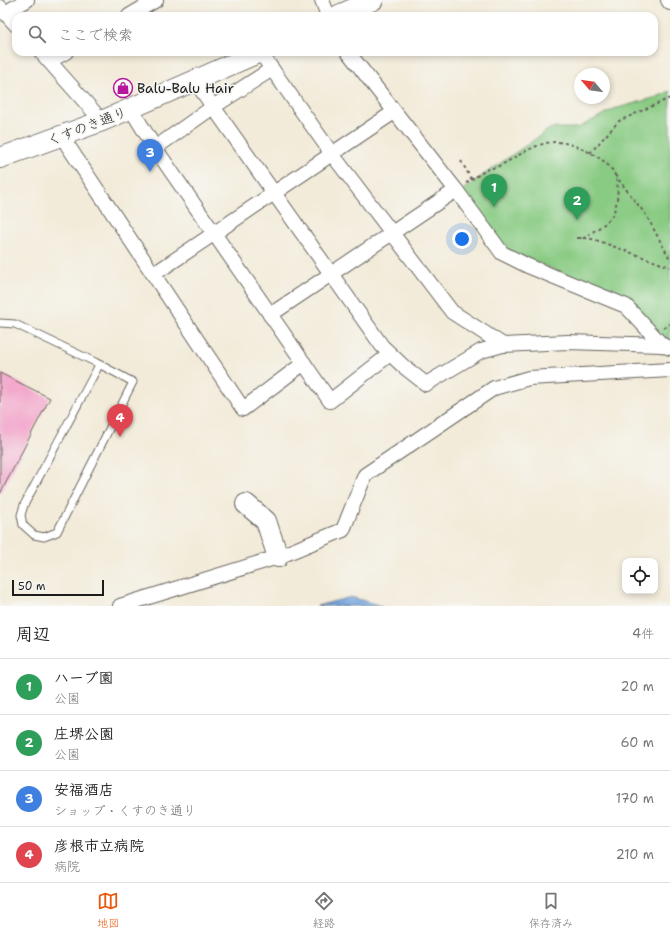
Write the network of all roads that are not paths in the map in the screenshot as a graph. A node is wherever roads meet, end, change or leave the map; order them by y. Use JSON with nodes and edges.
{"nodes":[{"id":1,"x":27,"y":0,"type":"edge"},
{"id":2,"x":156,"y":0,"type":"edge"},
{"id":3,"x":322,"y":0,"type":"edge"},
{"id":4,"x":373,"y":0,"type":"edge"},
{"id":5,"x":668,"y":0,"type":"edge"},
{"id":6,"x":670,"y":3,"type":"edge"},
{"id":7,"x":3,"y":10,"type":"edge"},
{"id":8,"x":136,"y":12,"type":"edge"},
{"id":9,"x":326,"y":12,"type":"edge"},
{"id":10,"x":346,"y":12,"type":"edge"},
{"id":11,"x":12,"y":20,"type":"edge"},
{"id":12,"x":251,"y":56,"type":"edge"},
{"id":13,"x":263,"y":56,"type":"edge"},
{"id":14,"x":351,"y":56,"type":"edge"},
{"id":15,"x":45,"y":57,"type":"edge"},
{"id":16,"x":272,"y":69,"type":"junction"},
{"id":17,"x":195,"y":81,"type":"junction"},
{"id":18,"x":213,"y":107,"type":"junction"},
{"id":19,"x":131,"y":109,"type":"junction"},
{"id":20,"x":394,"y":112,"type":"junction"},
{"id":21,"x":102,"y":121,"type":"junction"},
{"id":22,"x":63,"y":136,"type":"junction"},
{"id":23,"x":155,"y":148,"type":"junction"},
{"id":24,"x":332,"y":154,"type":"junction"},
{"id":25,"x":0,"y":158,"type":"edge"},
{"id":26,"x":456,"y":190,"type":"junction"},
{"id":27,"x":274,"y":193,"type":"junction"},
{"id":28,"x":214,"y":233,"type":"junction"},
{"id":29,"x":392,"y":233,"type":"junction"},
{"id":30,"x":154,"y":274,"type":"junction"},
{"id":31,"x":331,"y":274,"type":"junction"},
{"id":32,"x":270,"y":314,"type":"junction"},
{"id":33,"x":0,"y":323,"type":"edge"},
{"id":34,"x":503,"y":345,"type":"junction"},
{"id":35,"x":666,"y":346,"type":"edge"},
{"id":36,"x":390,"y":354,"type":"junction"},
{"id":37,"x":304,"y":363,"type":"junction"},
{"id":38,"x":99,"y":365,"type":"junction"},
{"id":39,"x":670,"y":370,"type":"edge"},
{"id":40,"x":246,"y":504,"type":"dead end"},
{"id":41,"x":278,"y":557,"type":"junction"},
{"id":42,"x":120,"y":606,"type":"edge"}],
"edges":[{"from":1,"to":7,"type":"street"},
{"from":2,"to":8,"type":"street"},
{"from":3,"to":9,"type":"street"},
{"from":4,"to":10,"type":"street"},
{"from":5,"to":6,"type":"street"},
{"from":7,"to":11,"type":"street"},
{"from":12,"to":17,"type":"street","name":"くすのき通り"},
{"from":13,"to":16,"type":"street"},
{"from":14,"to":20,"type":"street"},
{"from":15,"to":21,"type":"street"},
{"from":16,"to":18,"type":"street"},
{"from":16,"to":24,"type":"street"},
{"from":17,"to":18,"type":"street"},
{"from":17,"to":19,"type":"street","name":"くすのき通り"},
{"from":18,"to":23,"type":"street"},
{"from":18,"to":27,"type":"street"},
{"from":19,"to":21,"type":"street","name":"くすのき通り"},
{"from":19,"to":23,"type":"street"},
{"from":20,"to":24,"type":"street"},
{"from":20,"to":26,"type":"street"},
{"from":21,"to":22,"type":"street","name":"くすのき通り"},
{"from":22,"to":25,"type":"street","name":"くすのき通り"},
{"from":22,"to":30,"type":"street"},
{"from":23,"to":28,"type":"street"},
{"from":24,"to":27,"type":"street"},
{"from":24,"to":29,"type":"street"},
{"from":26,"to":29,"type":"street"},
{"from":26,"to":35,"type":"street"},
{"from":27,"to":28,"type":"street"},
{"from":27,"to":31,"type":"street"},
{"from":28,"to":30,"type":"street"},
{"from":28,"to":32,"type":"street"},
{"from":29,"to":31,"type":"street"},
{"from":29,"to":34,"type":"street"},
{"from":30,"to":37,"type":"street"},
{"from":31,"to":32,"type":"street"},
{"from":31,"to":36,"type":"street"},
{"from":32,"to":37,"type":"street"},
{"from":33,"to":38,"type":"lane"},
{"from":34,"to":35,"type":"street"},
{"from":34,"to":36,"type":"street"},
{"from":36,"to":37,"type":"street"},
{"from":38,"to":38,"type":"lane"},
{"from":39,"to":41,"type":"street"},
{"from":40,"to":41,"type":"street"},
{"from":41,"to":42,"type":"street"}]}
